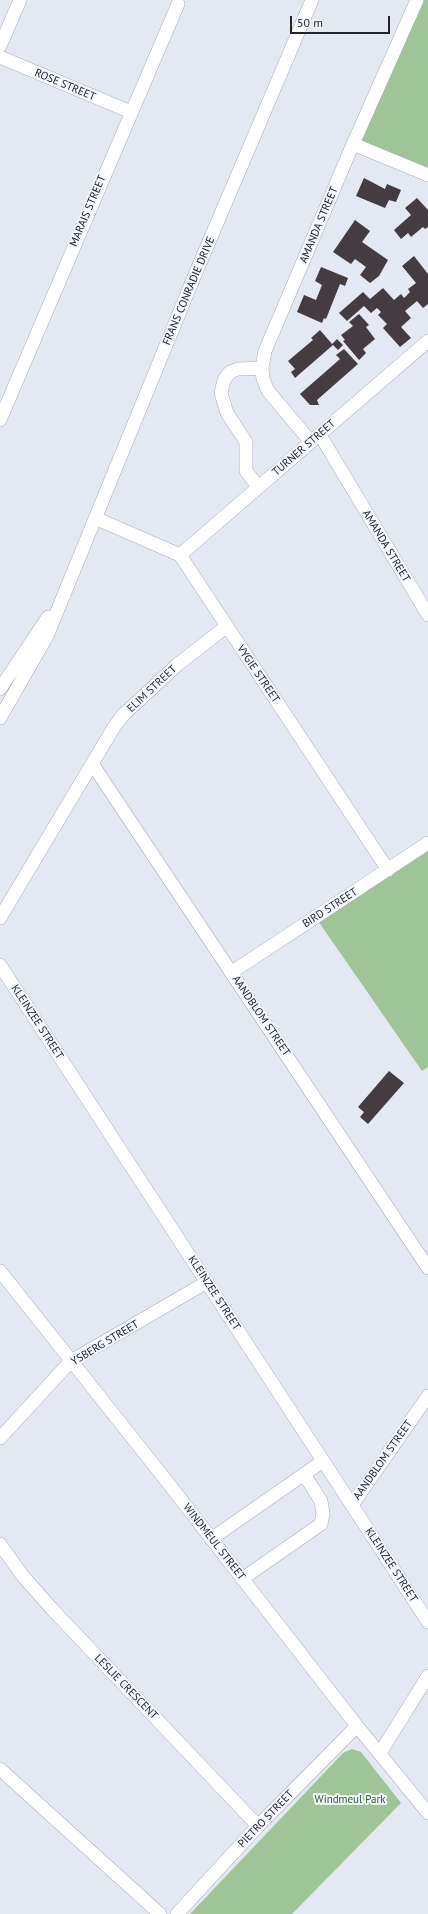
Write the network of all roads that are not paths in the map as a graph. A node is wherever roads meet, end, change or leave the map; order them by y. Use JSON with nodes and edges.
{"nodes":[{"id":1,"x":20,"y":0,"type":"edge"},
{"id":2,"x":312,"y":0,"type":"edge"},
{"id":3,"x":417,"y":0,"type":"edge"},
{"id":4,"x":178,"y":4,"type":"dead end"},
{"id":5,"x":0,"y":46,"type":"edge"},
{"id":6,"x":0,"y":57,"type":"edge"},
{"id":7,"x":131,"y":112,"type":"junction"},
{"id":8,"x":353,"y":144,"type":"junction"},
{"id":9,"x":428,"y":175,"type":"edge"},
{"id":10,"x":428,"y":341,"type":"edge"},
{"id":11,"x":262,"y":368,"type":"junction"},
{"id":12,"x":4,"y":397,"type":"edge"},
{"id":13,"x":0,"y":420,"type":"edge"},
{"id":14,"x":315,"y":438,"type":"junction"},
{"id":15,"x":258,"y":487,"type":"junction"},
{"id":16,"x":95,"y":518,"type":"junction"},
{"id":17,"x":180,"y":555,"type":"junction"},
{"id":18,"x":69,"y":583,"type":"junction"},
{"id":19,"x":428,"y":615,"type":"edge"},
{"id":20,"x":227,"y":626,"type":"junction"},
{"id":21,"x":0,"y":689,"type":"edge"},
{"id":22,"x":2,"y":712,"type":"edge"},
{"id":23,"x":93,"y":766,"type":"junction"},
{"id":24,"x":428,"y":843,"type":"edge"},
{"id":25,"x":388,"y":870,"type":"junction"},
{"id":26,"x":0,"y":918,"type":"edge"},
{"id":27,"x":0,"y":965,"type":"edge"},
{"id":28,"x":232,"y":972,"type":"junction"},
{"id":29,"x":428,"y":1268,"type":"edge"},
{"id":30,"x":0,"y":1271,"type":"edge"},
{"id":31,"x":207,"y":1282,"type":"junction"},
{"id":32,"x":71,"y":1361,"type":"junction"},
{"id":33,"x":428,"y":1396,"type":"edge"},
{"id":34,"x":0,"y":1438,"type":"edge"},
{"id":35,"x":323,"y":1462,"type":"junction"},
{"id":36,"x":304,"y":1474,"type":"junction"},
{"id":37,"x":352,"y":1505,"type":"junction"},
{"id":38,"x":211,"y":1539,"type":"junction"},
{"id":39,"x":0,"y":1544,"type":"edge"},
{"id":40,"x":242,"y":1579,"type":"junction"},
{"id":41,"x":428,"y":1622,"type":"edge"},
{"id":42,"x":428,"y":1676,"type":"edge"},
{"id":43,"x":357,"y":1726,"type":"junction"},
{"id":44,"x":380,"y":1753,"type":"junction"},
{"id":45,"x":0,"y":1770,"type":"edge"},
{"id":46,"x":428,"y":1813,"type":"edge"},
{"id":47,"x":258,"y":1826,"type":"junction"},
{"id":48,"x":160,"y":1914,"type":"edge"},
{"id":49,"x":178,"y":1914,"type":"edge"}],
"edges":[{"from":1,"to":5,"type":"street"},
{"from":2,"to":16,"type":"street","name":"FRANS CONRADIE DRIVE"},
{"from":3,"to":8,"type":"street","name":"AMANDA STREET"},
{"from":4,"to":7,"type":"street","name":"MARAIS STREET"},
{"from":6,"to":7,"type":"street","name":"ROSE STREET"},
{"from":7,"to":12,"type":"street","name":"MARAIS STREET"},
{"from":8,"to":9,"type":"street"},
{"from":8,"to":11,"type":"street","name":"AMANDA STREET"},
{"from":10,"to":14,"type":"street","name":"TURNER STREET"},
{"from":11,"to":14,"type":"street","name":"AMANDA STREET"},
{"from":11,"to":15,"type":"street"},
{"from":12,"to":13,"type":"street","name":"MARAIS STREET"},
{"from":14,"to":15,"type":"street","name":"TURNER STREET"},
{"from":14,"to":19,"type":"street","name":"AMANDA STREET"},
{"from":15,"to":17,"type":"street","name":"TURNER STREET"},
{"from":16,"to":17,"type":"street"},
{"from":16,"to":18,"type":"street","name":"FRANS CONRADIE DRIVE"},
{"from":17,"to":20,"type":"street","name":"VYGIE STREET"},
{"from":18,"to":21,"type":"street","name":"FRANS CONRADIE DRIVE"},
{"from":18,"to":22,"type":"street","name":"FRANS CONRADIE DRIVE"},
{"from":20,"to":23,"type":"street","name":"ELIM STREET"},
{"from":20,"to":25,"type":"street","name":"VYGIE STREET"},
{"from":23,"to":26,"type":"street"},
{"from":23,"to":28,"type":"street","name":"AANDBLOM STREET"},
{"from":24,"to":25,"type":"street","name":"BIRD STREET"},
{"from":25,"to":28,"type":"street","name":"BIRD STREET"},
{"from":27,"to":31,"type":"street","name":"KLEINZEE STREET"},
{"from":28,"to":29,"type":"street","name":"AANDBLOM STREET"},
{"from":30,"to":32,"type":"street","name":"WINDMEUL STREET"},
{"from":31,"to":32,"type":"street","name":"YSBERG STREET"},
{"from":31,"to":35,"type":"street","name":"KLEINZEE STREET"},
{"from":32,"to":34,"type":"street","name":"YSBERG STREET"},
{"from":32,"to":38,"type":"street","name":"WINDMEUL STREET"},
{"from":33,"to":37,"type":"street","name":"AANDBLOM STREET"},
{"from":35,"to":36,"type":"street"},
{"from":35,"to":37,"type":"street","name":"KLEINZEE STREET"},
{"from":36,"to":38,"type":"street"},
{"from":36,"to":40,"type":"street"},
{"from":37,"to":41,"type":"street","name":"KLEINZEE STREET"},
{"from":38,"to":40,"type":"street","name":"WINDMEUL STREET"},
{"from":39,"to":47,"type":"street","name":"LESLIE CRESCENT"},
{"from":40,"to":43,"type":"street","name":"WINDMEUL STREET"},
{"from":42,"to":44,"type":"street"},
{"from":43,"to":44,"type":"street","name":"WINDMEUL STREET"},
{"from":43,"to":47,"type":"street","name":"PIETRO STREET"},
{"from":44,"to":46,"type":"street","name":"WINDMEUL STREET"},
{"from":45,"to":48,"type":"street"},
{"from":47,"to":49,"type":"street","name":"PIETRO STREET"}]}
